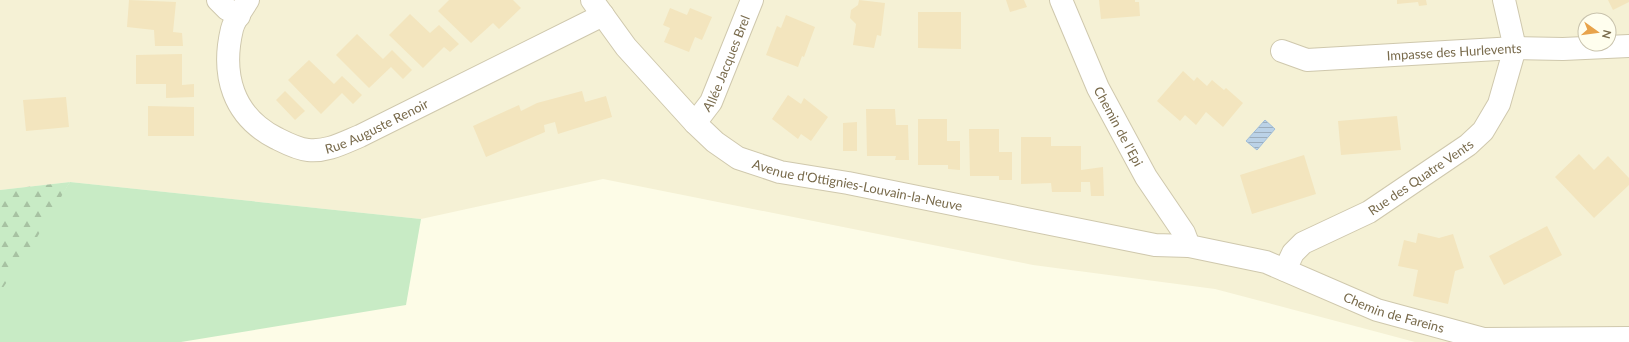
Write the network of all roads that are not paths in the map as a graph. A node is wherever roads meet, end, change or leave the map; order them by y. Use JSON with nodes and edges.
{"nodes":[{"id":1,"x":218,"y":0,"type":"edge"},
{"id":2,"x":752,"y":0,"type":"edge"},
{"id":3,"x":1061,"y":0,"type":"edge"},
{"id":4,"x":1504,"y":0,"type":"edge"},
{"id":5,"x":598,"y":7,"type":"edge"},
{"id":6,"x":243,"y":8,"type":"edge"},
{"id":7,"x":1629,"y":46,"type":"edge"},
{"id":8,"x":1515,"y":48,"type":"junction"},
{"id":9,"x":1282,"y":51,"type":"dead end"},
{"id":10,"x":695,"y":123,"type":"junction"},
{"id":11,"x":1189,"y":246,"type":"junction"},
{"id":12,"x":1286,"y":270,"type":"junction"},
{"id":13,"x":1629,"y":338,"type":"edge"}],
"edges":[{"from":1,"to":6,"type":"street","name":"Rue Auguste Renoir"},
{"from":2,"to":10,"type":"street","name":"Allée Jacques Brel"},
{"from":3,"to":11,"type":"street","name":"Chemin de l'Epi"},
{"from":4,"to":8,"type":"street"},
{"from":5,"to":6,"type":"street","name":"Rue Auguste Renoir"},
{"from":5,"to":10,"type":"street","name":"Avenue d'Ottignies-Louvain-la-Neuve"},
{"from":7,"to":8,"type":"street","name":"Impasse des Hurlevents"},
{"from":8,"to":9,"type":"street","name":"Impasse des Hurlevents"},
{"from":8,"to":12,"type":"street","name":"Rue des Quatre Vents"},
{"from":10,"to":11,"type":"street","name":"Avenue d'Ottignies-Louvain-la-Neuve"},
{"from":11,"to":12,"type":"street","name":"Chemin de Fareins"},
{"from":12,"to":13,"type":"street","name":"Chemin de Fareins"}]}
